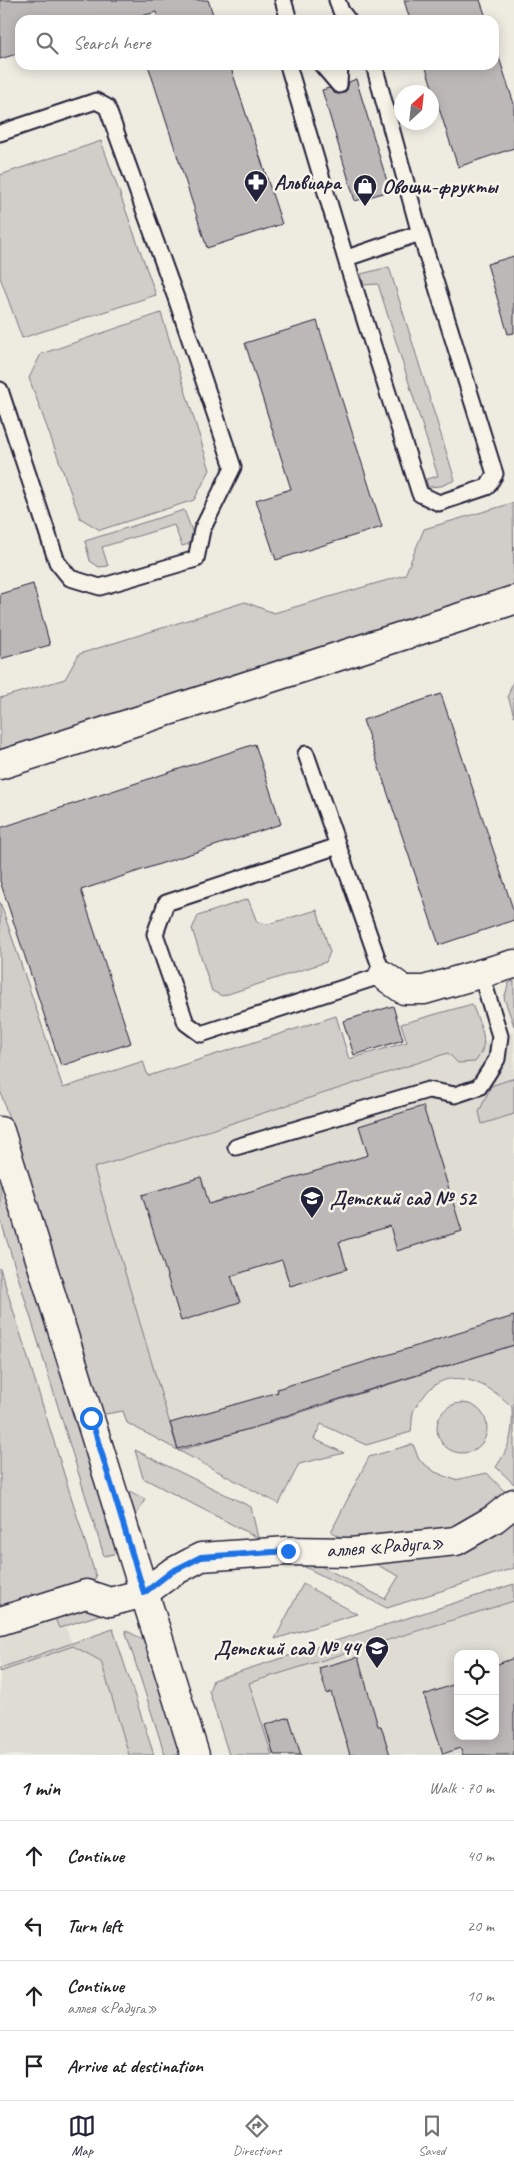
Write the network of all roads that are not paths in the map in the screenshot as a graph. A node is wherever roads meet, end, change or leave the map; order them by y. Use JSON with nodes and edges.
{"nodes":[{"id":1,"x":283,"y":0,"type":"edge"},
{"id":2,"x":288,"y":15,"type":"edge"},
{"id":3,"x":290,"y":70,"type":"edge"},
{"id":4,"x":326,"y":70,"type":"edge"},
{"id":5,"x":340,"y":70,"type":"edge"},
{"id":6,"x":375,"y":70,"type":"edge"},
{"id":7,"x":0,"y":133,"type":"edge"},
{"id":8,"x":420,"y":232,"type":"junction"},
{"id":9,"x":347,"y":258,"type":"junction"},
{"id":10,"x":0,"y":390,"type":"edge"},
{"id":11,"x":514,"y":600,"type":"edge"},
{"id":12,"x":306,"y":754,"type":"dead end"},
{"id":13,"x":0,"y":765,"type":"edge"},
{"id":14,"x":338,"y":846,"type":"junction"},
{"id":15,"x":514,"y":964,"type":"edge"},
{"id":16,"x":481,"y":974,"type":"junction"},
{"id":17,"x":383,"y":975,"type":"junction"},
{"id":18,"x":0,"y":1131,"type":"edge"},
{"id":19,"x":236,"y":1148,"type":"dead end"},
{"id":20,"x":514,"y":1503,"type":"edge"},
{"id":21,"x":144,"y":1593,"type":"junction"},
{"id":22,"x":0,"y":1622,"type":"edge"},
{"id":23,"x":195,"y":1755,"type":"edge"}],
"edges":[{"from":1,"to":2,"type":"lane"},
{"from":3,"to":9,"type":"lane"},
{"from":4,"to":5,"type":"lane"},
{"from":6,"to":8,"type":"lane"},
{"from":7,"to":10,"type":"lane"},
{"from":8,"to":9,"type":"lane"},
{"from":8,"to":9,"type":"lane"},
{"from":11,"to":13,"type":"street"},
{"from":12,"to":14,"type":"lane"},
{"from":14,"to":17,"type":"lane"},
{"from":14,"to":17,"type":"lane"},
{"from":15,"to":16,"type":"street"},
{"from":16,"to":17,"type":"street"},
{"from":16,"to":19,"type":"lane"},
{"from":18,"to":21,"type":"street"},
{"from":20,"to":21,"type":"street","name":"аллея «Радуга»"},
{"from":21,"to":22,"type":"street"},
{"from":21,"to":23,"type":"street"}]}
